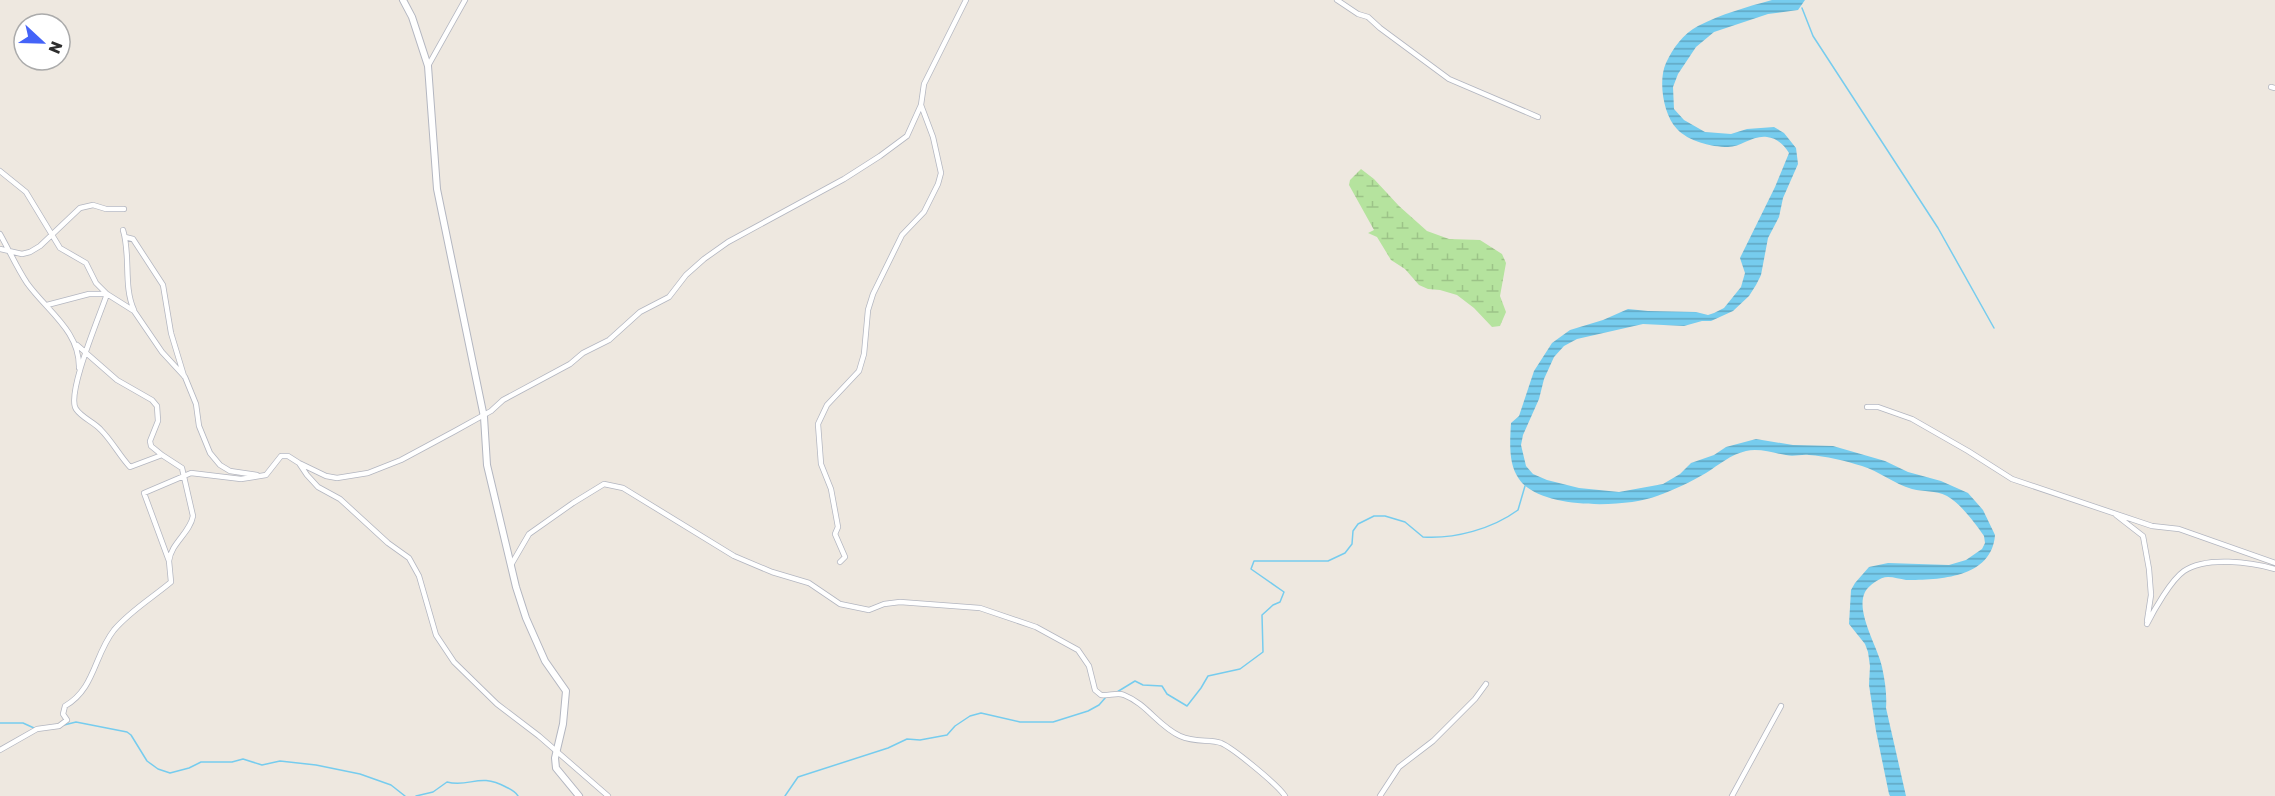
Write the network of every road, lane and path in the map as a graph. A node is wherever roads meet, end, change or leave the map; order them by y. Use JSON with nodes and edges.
{"nodes":[{"id":1,"x":404,"y":0,"type":"edge"},
{"id":2,"x":465,"y":0,"type":"edge"},
{"id":3,"x":966,"y":0,"type":"edge"},
{"id":4,"x":1337,"y":0,"type":"edge"},
{"id":5,"x":428,"y":66,"type":"junction"},
{"id":6,"x":921,"y":105,"type":"junction"},
{"id":7,"x":1538,"y":117,"type":"dead end"},
{"id":8,"x":0,"y":171,"type":"edge"},
{"id":9,"x":124,"y":209,"type":"dead end"},
{"id":10,"x":123,"y":230,"type":"dead end"},
{"id":11,"x":0,"y":234,"type":"edge"},
{"id":12,"x":52,"y":235,"type":"junction"},
{"id":13,"x":125,"y":237,"type":"junction"},
{"id":14,"x":0,"y":249,"type":"edge"},
{"id":15,"x":9,"y":249,"type":"junction"},
{"id":16,"x":107,"y":294,"type":"junction"},
{"id":17,"x":47,"y":305,"type":"junction"},
{"id":18,"x":134,"y":311,"type":"junction"},
{"id":19,"x":75,"y":343,"type":"junction"},
{"id":20,"x":87,"y":354,"type":"junction"},
{"id":21,"x":78,"y":371,"type":"junction"},
{"id":22,"x":184,"y":377,"type":"junction"},
{"id":23,"x":1868,"y":407,"type":"dead end"},
{"id":24,"x":483,"y":415,"type":"junction"},
{"id":25,"x":162,"y":455,"type":"junction"},
{"id":26,"x":299,"y":463,"type":"junction"},
{"id":27,"x":184,"y":475,"type":"junction"},
{"id":28,"x":260,"y":476,"type":"junction"},
{"id":29,"x":2112,"y":513,"type":"junction"},
{"id":30,"x":169,"y":561,"type":"junction"},
{"id":31,"x":840,"y":562,"type":"dead end"},
{"id":32,"x":2275,"y":563,"type":"edge"},
{"id":33,"x":511,"y":565,"type":"junction"},
{"id":34,"x":2275,"y":569,"type":"edge"},
{"id":35,"x":1486,"y":684,"type":"dead end"},
{"id":36,"x":1780,"y":706,"type":"dead end"},
{"id":37,"x":0,"y":750,"type":"edge"},
{"id":38,"x":556,"y":751,"type":"junction"},
{"id":39,"x":579,"y":796,"type":"edge"},
{"id":40,"x":608,"y":796,"type":"edge"},
{"id":41,"x":1285,"y":796,"type":"edge"},
{"id":42,"x":1380,"y":796,"type":"edge"},
{"id":43,"x":1732,"y":796,"type":"edge"}],
"edges":[{"from":1,"to":5,"type":"street"},
{"from":2,"to":5,"type":"street"},
{"from":3,"to":6,"type":"street"},
{"from":4,"to":7,"type":"street"},
{"from":5,"to":24,"type":"street"},
{"from":6,"to":24,"type":"street"},
{"from":6,"to":31,"type":"street"},
{"from":8,"to":12,"type":"street"},
{"from":9,"to":12,"type":"street"},
{"from":10,"to":13,"type":"street"},
{"from":11,"to":15,"type":"street"},
{"from":12,"to":15,"type":"street"},
{"from":12,"to":16,"type":"street"},
{"from":13,"to":18,"type":"street"},
{"from":13,"to":22,"type":"street"},
{"from":14,"to":15,"type":"street"},
{"from":15,"to":17,"type":"street"},
{"from":16,"to":17,"type":"street"},
{"from":16,"to":18,"type":"street"},
{"from":16,"to":20,"type":"street"},
{"from":17,"to":19,"type":"street"},
{"from":18,"to":22,"type":"street"},
{"from":19,"to":20,"type":"street"},
{"from":19,"to":21,"type":"street"},
{"from":20,"to":21,"type":"street"},
{"from":20,"to":25,"type":"street"},
{"from":21,"to":25,"type":"street"},
{"from":22,"to":28,"type":"street"},
{"from":23,"to":29,"type":"street"},
{"from":24,"to":26,"type":"street"},
{"from":24,"to":33,"type":"street"},
{"from":25,"to":27,"type":"street"},
{"from":26,"to":28,"type":"street"},
{"from":26,"to":38,"type":"street"},
{"from":27,"to":28,"type":"street"},
{"from":27,"to":30,"type":"street"},
{"from":27,"to":30,"type":"street"},
{"from":29,"to":32,"type":"street"},
{"from":29,"to":34,"type":"street"},
{"from":30,"to":37,"type":"street"},
{"from":33,"to":38,"type":"street"},
{"from":33,"to":41,"type":"street"},
{"from":35,"to":42,"type":"street"},
{"from":36,"to":43,"type":"street"},
{"from":38,"to":39,"type":"street"},
{"from":38,"to":40,"type":"street"}]}
